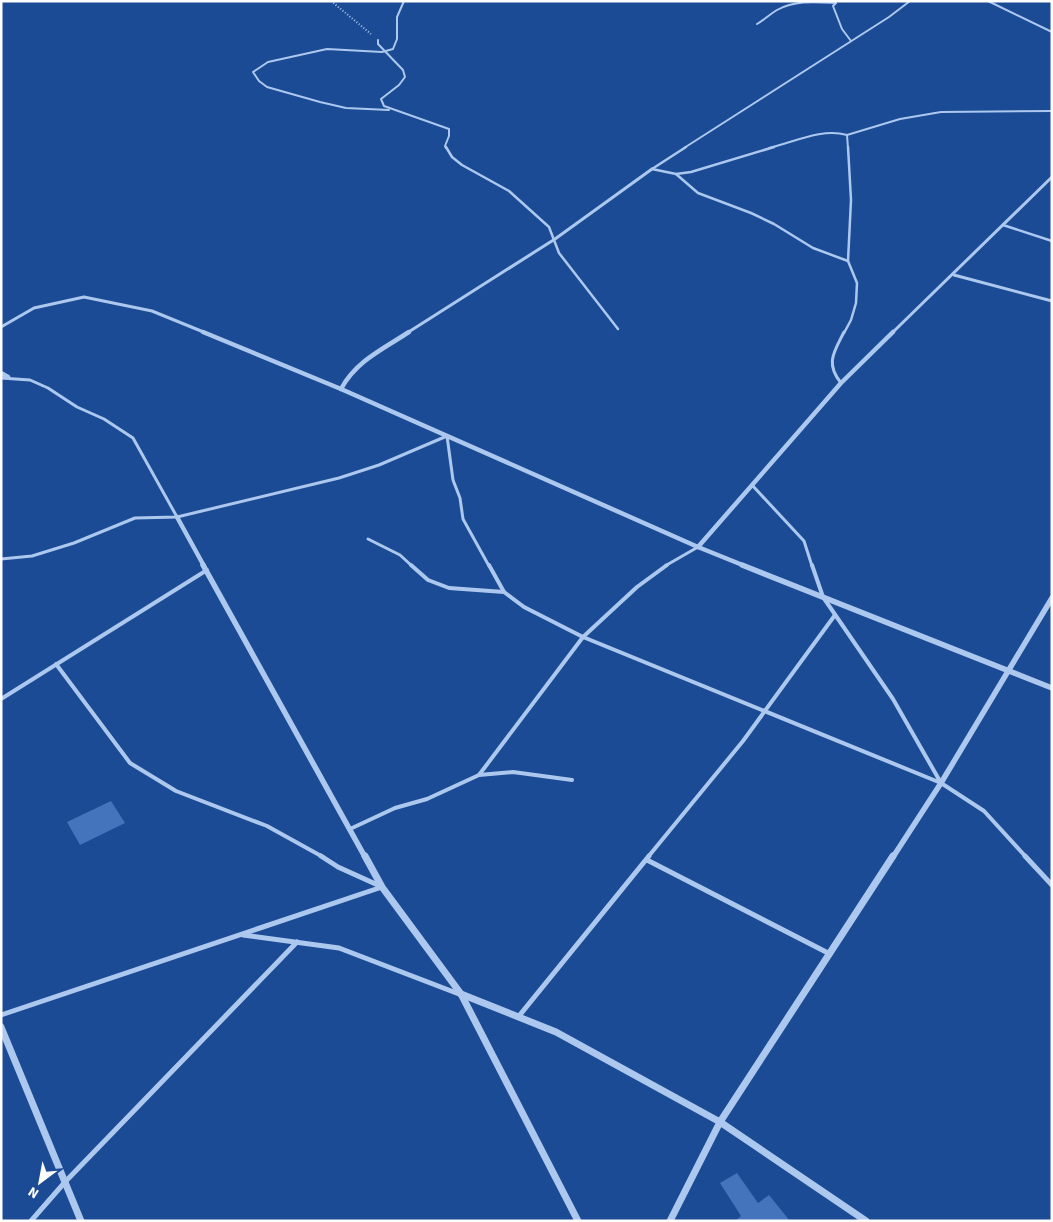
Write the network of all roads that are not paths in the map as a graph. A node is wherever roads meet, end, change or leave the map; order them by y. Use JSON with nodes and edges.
{"nodes":[{"id":1,"x":404,"y":1,"type":"edge"},
{"id":2,"x":910,"y":1,"type":"edge"},
{"id":3,"x":988,"y":1,"type":"edge"},
{"id":4,"x":837,"y":2,"type":"edge"},
{"id":5,"x":757,"y":24,"type":"dead end"},
{"id":6,"x":1052,"y":32,"type":"edge"},
{"id":7,"x":378,"y":40,"type":"road end"},
{"id":8,"x":851,"y":41,"type":"junction"},
{"id":9,"x":386,"y":52,"type":"junction"},
{"id":10,"x":394,"y":110,"type":"junction"},
{"id":11,"x":1052,"y":111,"type":"edge"},
{"id":12,"x":847,"y":135,"type":"junction"},
{"id":13,"x":652,"y":169,"type":"junction"},
{"id":14,"x":676,"y":174,"type":"junction"},
{"id":15,"x":1052,"y":177,"type":"edge"},
{"id":16,"x":1003,"y":225,"type":"junction"},
{"id":17,"x":555,"y":239,"type":"junction"},
{"id":18,"x":1052,"y":240,"type":"edge"},
{"id":19,"x":848,"y":261,"type":"junction"},
{"id":20,"x":954,"y":275,"type":"junction"},
{"id":21,"x":1052,"y":301,"type":"edge"},
{"id":22,"x":1,"y":327,"type":"edge"},
{"id":23,"x":618,"y":329,"type":"dead end"},
{"id":24,"x":1,"y":373,"type":"edge"},
{"id":25,"x":8,"y":377,"type":"junction"},
{"id":26,"x":1,"y":378,"type":"edge"},
{"id":27,"x":841,"y":383,"type":"junction"},
{"id":28,"x":341,"y":389,"type":"junction"},
{"id":29,"x":447,"y":436,"type":"junction"},
{"id":30,"x":752,"y":485,"type":"junction"},
{"id":31,"x":177,"y":517,"type":"junction"},
{"id":32,"x":368,"y":539,"type":"dead end"},
{"id":33,"x":698,"y":547,"type":"junction"},
{"id":34,"x":1,"y":559,"type":"edge"},
{"id":35,"x":207,"y":570,"type":"junction"},
{"id":36,"x":504,"y":592,"type":"junction"},
{"id":37,"x":823,"y":597,"type":"junction"},
{"id":38,"x":1052,"y":598,"type":"edge"},
{"id":39,"x":836,"y":615,"type":"junction"},
{"id":40,"x":583,"y":637,"type":"junction"},
{"id":41,"x":56,"y":664,"type":"junction"},
{"id":42,"x":1009,"y":671,"type":"junction"},
{"id":43,"x":1052,"y":688,"type":"edge"},
{"id":44,"x":1,"y":699,"type":"edge"},
{"id":45,"x":765,"y":711,"type":"junction"},
{"id":46,"x":479,"y":775,"type":"junction"},
{"id":47,"x":572,"y":780,"type":"dead end"},
{"id":48,"x":941,"y":783,"type":"junction"},
{"id":49,"x":350,"y":829,"type":"junction"},
{"id":50,"x":647,"y":860,"type":"junction"},
{"id":51,"x":1052,"y":885,"type":"edge"},
{"id":52,"x":382,"y":887,"type":"junction"},
{"id":53,"x":241,"y":935,"type":"junction"},
{"id":54,"x":297,"y":942,"type":"junction"},
{"id":55,"x":830,"y":954,"type":"junction"},
{"id":56,"x":460,"y":994,"type":"junction"},
{"id":57,"x":1,"y":1015,"type":"edge"},
{"id":58,"x":519,"y":1016,"type":"junction"},
{"id":59,"x":1,"y":1027,"type":"edge"},
{"id":60,"x":720,"y":1122,"type":"junction"},
{"id":61,"x":65,"y":1182,"type":"junction"},
{"id":62,"x":31,"y":1221,"type":"edge"},
{"id":63,"x":81,"y":1221,"type":"edge"},
{"id":64,"x":578,"y":1221,"type":"edge"},
{"id":65,"x":670,"y":1221,"type":"edge"},
{"id":66,"x":866,"y":1221,"type":"edge"}],
"edges":[{"from":1,"to":9,"type":"lane"},
{"from":2,"to":8,"type":"lane"},
{"from":3,"to":6,"type":"lane"},
{"from":4,"to":5,"type":"lane"},
{"from":4,"to":8,"type":"lane"},
{"from":7,"to":9,"type":"lane"},
{"from":8,"to":13,"type":"lane"},
{"from":9,"to":10,"type":"lane"},
{"from":9,"to":10,"type":"lane"},
{"from":10,"to":17,"type":"lane"},
{"from":11,"to":12,"type":"lane"},
{"from":12,"to":14,"type":"lane"},
{"from":12,"to":19,"type":"lane"},
{"from":13,"to":14,"type":"lane"},
{"from":13,"to":17,"type":"street"},
{"from":14,"to":19,"type":"lane"},
{"from":15,"to":16,"type":"street"},
{"from":16,"to":18,"type":"lane"},
{"from":16,"to":20,"type":"street"},
{"from":17,"to":23,"type":"lane"},
{"from":17,"to":28,"type":"street"},
{"from":19,"to":27,"type":"lane"},
{"from":20,"to":21,"type":"street"},
{"from":20,"to":27,"type":"street"},
{"from":22,"to":28,"type":"street"},
{"from":24,"to":25,"type":"street"},
{"from":25,"to":26,"type":"lane"},
{"from":25,"to":31,"type":"lane"},
{"from":27,"to":30,"type":"street"},
{"from":28,"to":29,"type":"street"},
{"from":29,"to":31,"type":"lane"},
{"from":29,"to":33,"type":"street"},
{"from":29,"to":36,"type":"lane"},
{"from":30,"to":33,"type":"street"},
{"from":30,"to":37,"type":"lane"},
{"from":31,"to":34,"type":"lane"},
{"from":31,"to":35,"type":"street"},
{"from":32,"to":36,"type":"lane"},
{"from":33,"to":37,"type":"street"},
{"from":33,"to":40,"type":"lane"},
{"from":35,"to":41,"type":"lane"},
{"from":35,"to":49,"type":"street"},
{"from":36,"to":40,"type":"lane"},
{"from":37,"to":39,"type":"lane"},
{"from":37,"to":42,"type":"street"},
{"from":38,"to":42,"type":"street"},
{"from":39,"to":45,"type":"lane"},
{"from":39,"to":48,"type":"lane"},
{"from":40,"to":45,"type":"lane"},
{"from":40,"to":46,"type":"lane"},
{"from":41,"to":44,"type":"lane"},
{"from":41,"to":52,"type":"lane"},
{"from":42,"to":43,"type":"street"},
{"from":42,"to":48,"type":"street"},
{"from":45,"to":48,"type":"lane"},
{"from":45,"to":50,"type":"lane"},
{"from":46,"to":47,"type":"lane"},
{"from":46,"to":49,"type":"lane"},
{"from":48,"to":51,"type":"lane"},
{"from":48,"to":55,"type":"street"},
{"from":49,"to":52,"type":"street"},
{"from":50,"to":55,"type":"lane"},
{"from":50,"to":58,"type":"lane"},
{"from":52,"to":53,"type":"lane"},
{"from":52,"to":56,"type":"street"},
{"from":53,"to":54,"type":"lane"},
{"from":53,"to":57,"type":"lane"},
{"from":54,"to":56,"type":"lane"},
{"from":54,"to":61,"type":"lane"},
{"from":55,"to":60,"type":"street"},
{"from":56,"to":58,"type":"street"},
{"from":56,"to":64,"type":"street"},
{"from":58,"to":60,"type":"street"},
{"from":59,"to":61,"type":"street"},
{"from":60,"to":65,"type":"street"},
{"from":60,"to":66,"type":"street"},
{"from":61,"to":62,"type":"lane"},
{"from":61,"to":63,"type":"street"}]}
